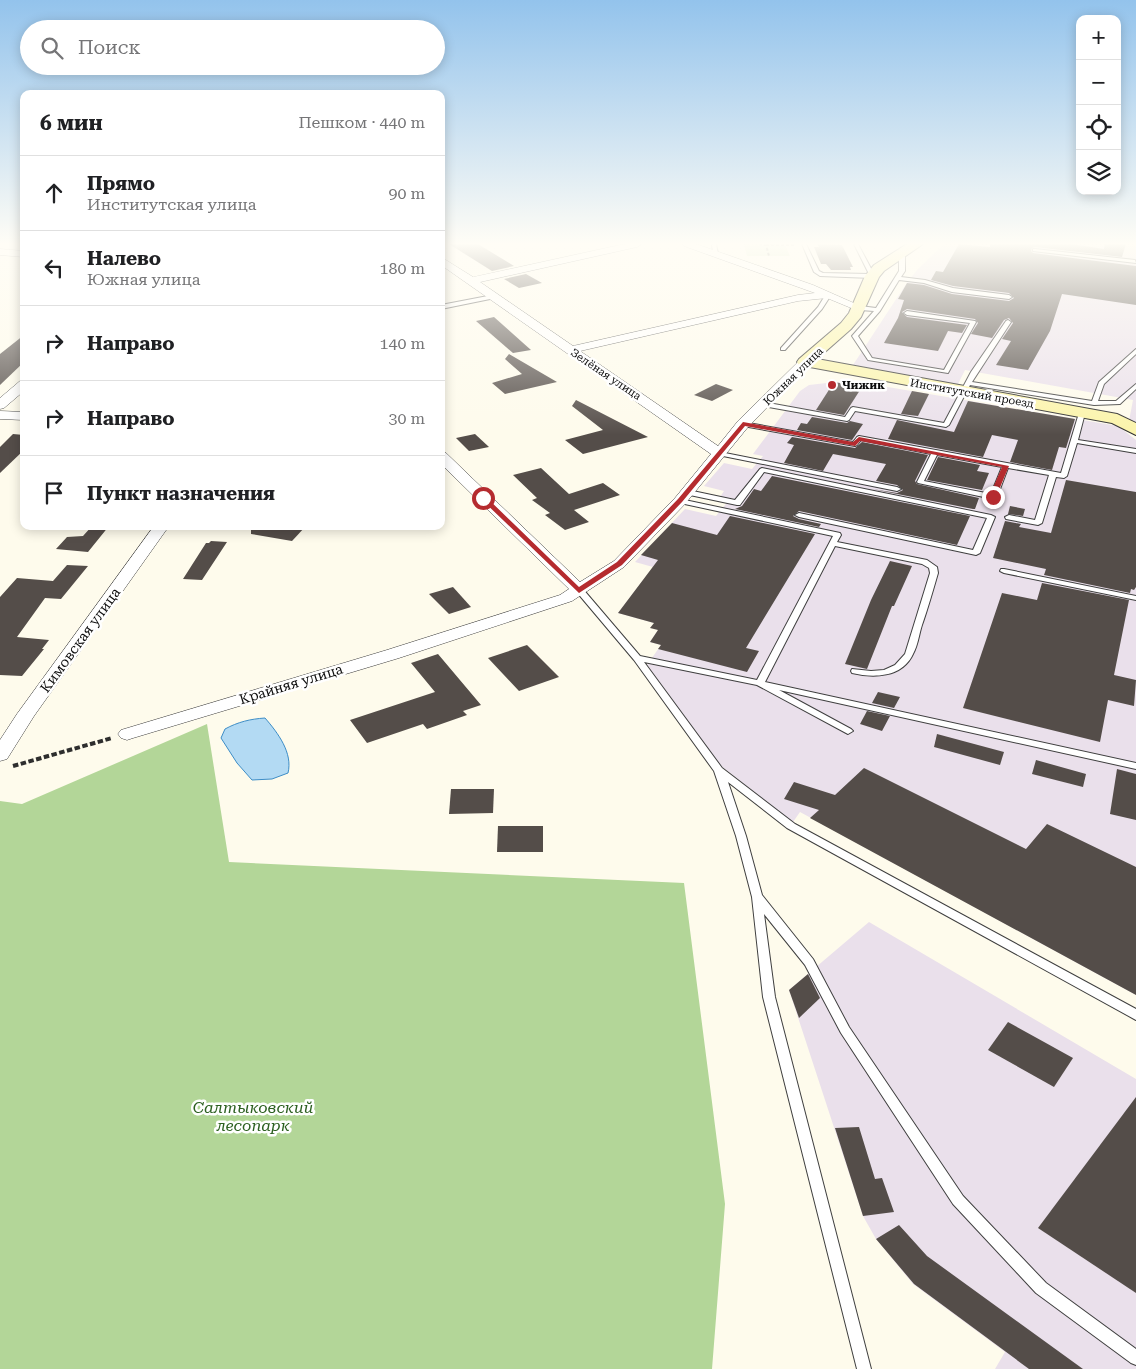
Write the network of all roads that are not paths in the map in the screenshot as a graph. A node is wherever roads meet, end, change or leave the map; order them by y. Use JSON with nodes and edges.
{"nodes":[{"id":1,"x":509,"y":308,"type":"edge"},
{"id":2,"x":755,"y":308,"type":"edge"},
{"id":3,"x":820,"y":308,"type":"edge"},
{"id":4,"x":860,"y":308,"type":"joint"},
{"id":5,"x":878,"y":310,"type":"joint"},
{"id":6,"x":907,"y":313,"type":"dead end"},
{"id":7,"x":1008,"y":322,"type":"dead end"},
{"id":8,"x":571,"y":350,"type":"junction"},
{"id":9,"x":783,"y":350,"type":"dead end"},
{"id":10,"x":1136,"y":351,"type":"edge"},
{"id":11,"x":805,"y":362,"type":"junction"},
{"id":12,"x":965,"y":387,"type":"junction"},
{"id":13,"x":20,"y":388,"type":"edge"},
{"id":14,"x":1135,"y":389,"type":"edge"},
{"id":15,"x":763,"y":404,"type":"junction"},
{"id":16,"x":0,"y":405,"type":"edge"},
{"id":17,"x":1085,"y":406,"type":"junction"},
{"id":18,"x":0,"y":415,"type":"edge"},
{"id":19,"x":20,"y":416,"type":"edge"},
{"id":20,"x":743,"y":424,"type":"junction"},
{"id":21,"x":1136,"y":430,"type":"edge"},
{"id":22,"x":1074,"y":441,"type":"junction"},
{"id":23,"x":1136,"y":451,"type":"edge"},
{"id":24,"x":935,"y":453,"type":"junction"},
{"id":25,"x":720,"y":454,"type":"junction"},
{"id":26,"x":445,"y":460,"type":"edge"},
{"id":27,"x":1006,"y":466,"type":"junction"},
{"id":28,"x":1053,"y":474,"type":"junction"},
{"id":29,"x":897,"y":489,"type":"dead end"},
{"id":30,"x":684,"y":496,"type":"junction"},
{"id":31,"x":799,"y":515,"type":"dead end"},
{"id":32,"x":1009,"y":517,"type":"dead end"},
{"id":33,"x":159,"y":530,"type":"edge"},
{"id":34,"x":833,"y":543,"type":"junction"},
{"id":35,"x":1004,"y":571,"type":"dead end"},
{"id":36,"x":579,"y":590,"type":"junction"},
{"id":37,"x":1136,"y":598,"type":"edge"},
{"id":38,"x":637,"y":658,"type":"junction"},
{"id":39,"x":855,"y":671,"type":"dead end"},
{"id":40,"x":760,"y":683,"type":"junction"},
{"id":41,"x":848,"y":731,"type":"dead end"},
{"id":42,"x":127,"y":734,"type":"road end"},
{"id":43,"x":4,"y":761,"type":"edge"},
{"id":44,"x":1136,"y":766,"type":"edge"},
{"id":45,"x":719,"y":770,"type":"junction"},
{"id":46,"x":757,"y":897,"type":"junction"},
{"id":47,"x":1136,"y":1014,"type":"edge"},
{"id":48,"x":1136,"y":1358,"type":"edge"},
{"id":49,"x":864,"y":1369,"type":"edge"}],
"edges":[{"from":1,"to":8,"type":"street","name":"Зелёная улица"},
{"from":2,"to":8,"type":"street"},
{"from":3,"to":9,"type":"lane"},
{"from":4,"to":5,"type":"lane"},
{"from":4,"to":11,"type":"street","name":"Южная улица"},
{"from":5,"to":6,"type":"lane"},
{"from":7,"to":12,"type":"lane"},
{"from":8,"to":25,"type":"street","name":"Зелёная улица"},
{"from":10,"to":17,"type":"lane"},
{"from":11,"to":12,"type":"street","name":"Институтский проезд"},
{"from":11,"to":15,"type":"street","name":"Южная улица"},
{"from":12,"to":15,"type":"lane"},
{"from":12,"to":17,"type":"lane"},
{"from":12,"to":17,"type":"street","name":"Институтский проезд"},
{"from":13,"to":16,"type":"street"},
{"from":14,"to":17,"type":"lane"},
{"from":15,"to":20,"type":"street","name":"Южная улица"},
{"from":17,"to":21,"type":"street","name":"Институтский проезд"},
{"from":17,"to":22,"type":"lane"},
{"from":18,"to":19,"type":"street"},
{"from":20,"to":24,"type":"lane"},
{"from":20,"to":25,"type":"street","name":"Южная улица"},
{"from":22,"to":23,"type":"lane"},
{"from":22,"to":28,"type":"lane"},
{"from":24,"to":27,"type":"lane"},
{"from":24,"to":27,"type":"lane"},
{"from":25,"to":29,"type":"lane"},
{"from":25,"to":30,"type":"street","name":"Южная улица"},
{"from":26,"to":36,"type":"street"},
{"from":27,"to":28,"type":"lane"},
{"from":28,"to":32,"type":"lane"},
{"from":30,"to":31,"type":"lane"},
{"from":30,"to":34,"type":"lane"},
{"from":30,"to":36,"type":"street","name":"Южная улица"},
{"from":33,"to":43,"type":"street","name":"Кимовская улица"},
{"from":34,"to":39,"type":"lane"},
{"from":34,"to":40,"type":"lane"},
{"from":35,"to":37,"type":"lane"},
{"from":36,"to":38,"type":"lane"},
{"from":36,"to":42,"type":"street","name":"Крайняя улица"},
{"from":38,"to":40,"type":"lane"},
{"from":38,"to":45,"type":"lane"},
{"from":40,"to":41,"type":"lane"},
{"from":40,"to":44,"type":"lane"},
{"from":45,"to":46,"type":"lane"},
{"from":45,"to":47,"type":"lane"},
{"from":46,"to":48,"type":"lane"},
{"from":46,"to":49,"type":"lane"}]}
